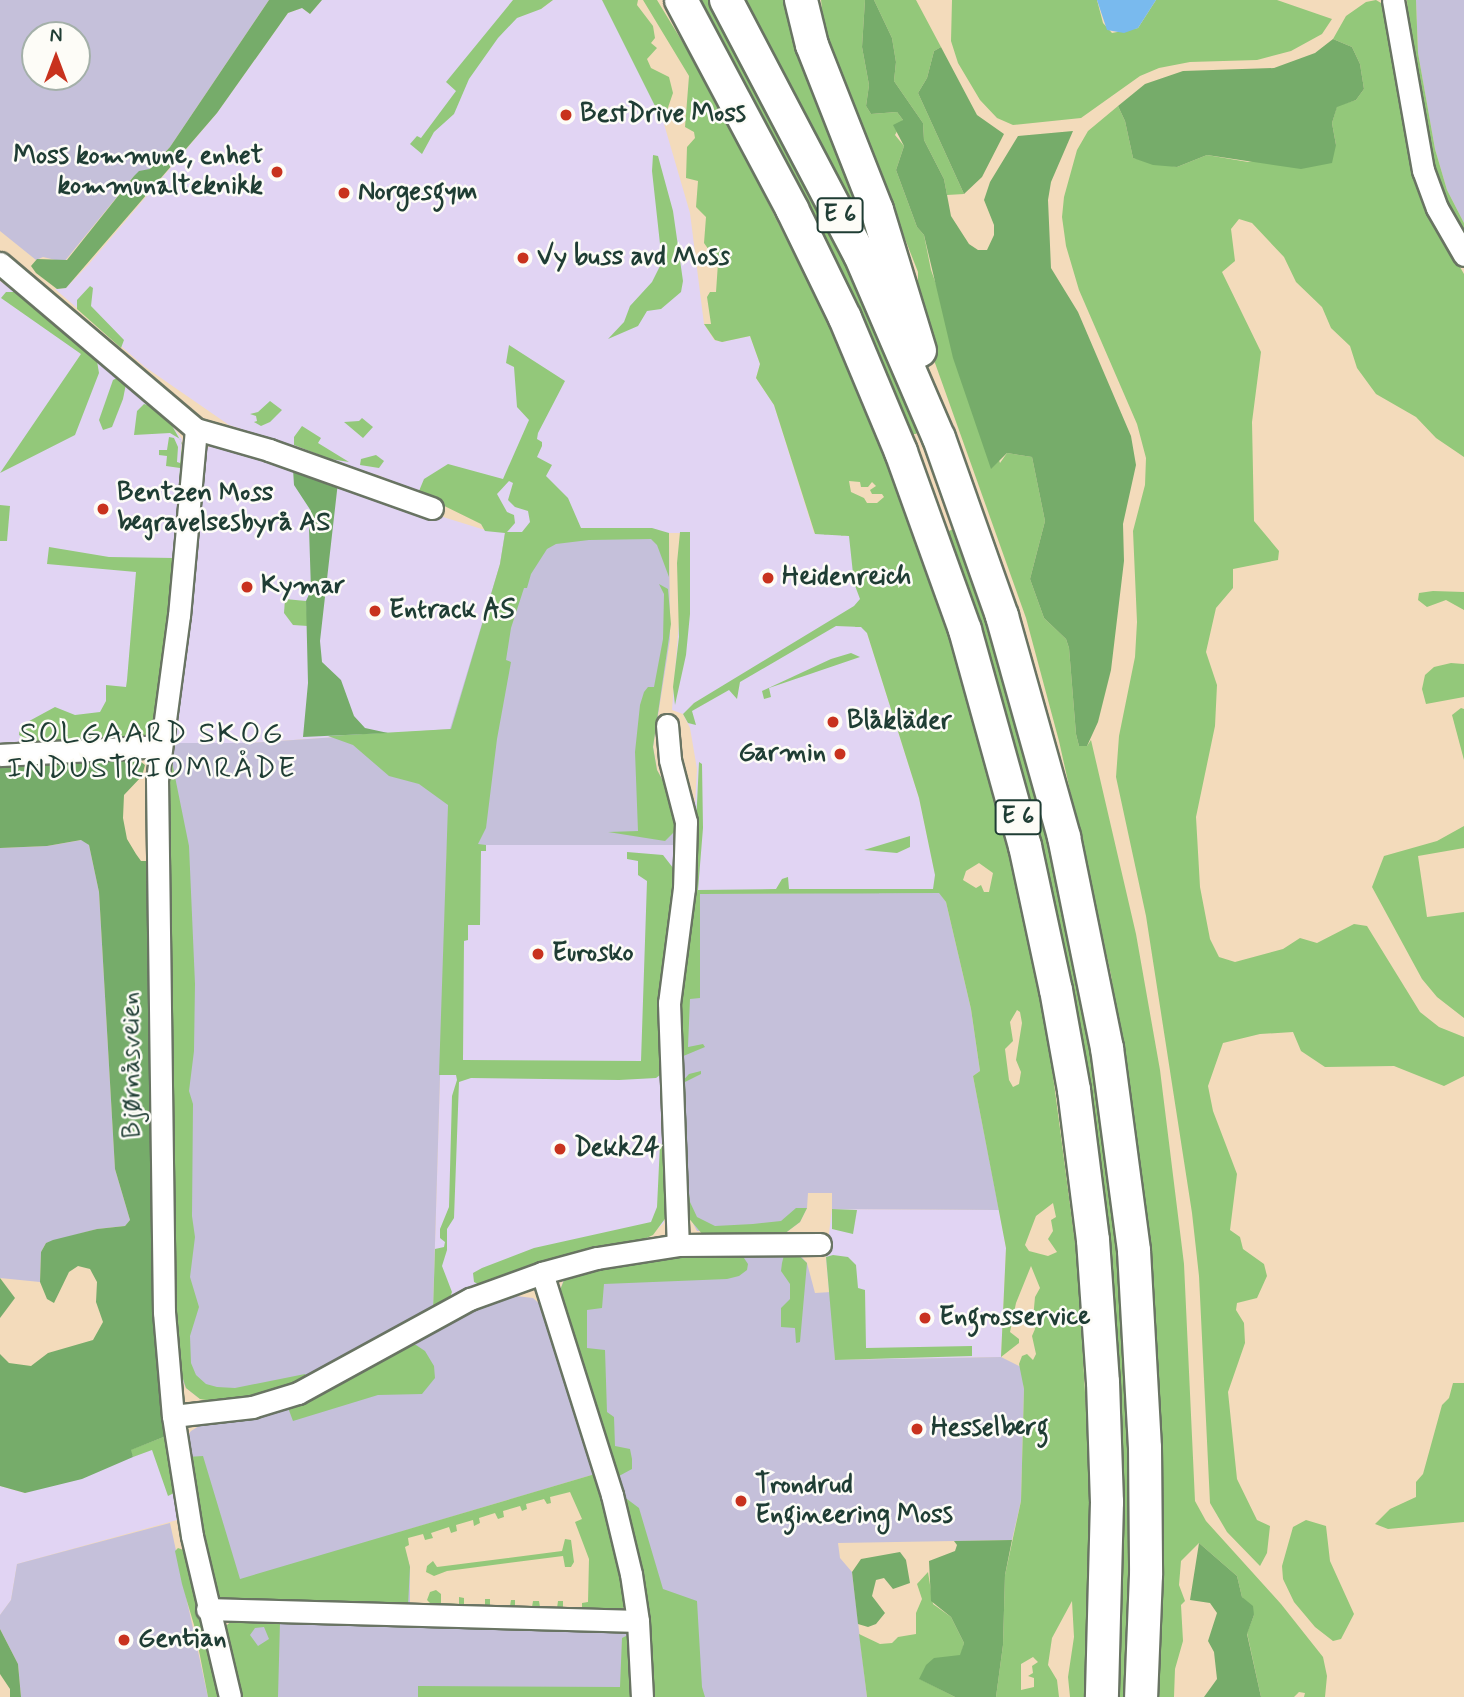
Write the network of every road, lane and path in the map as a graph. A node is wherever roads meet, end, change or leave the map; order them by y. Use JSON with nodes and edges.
{"nodes":[{"id":1,"x":681,"y":0,"type":"edge"},
{"id":2,"x":726,"y":0,"type":"edge"},
{"id":3,"x":801,"y":0,"type":"edge"},
{"id":4,"x":1393,"y":0,"type":"edge"},
{"id":5,"x":1464,"y":255,"type":"edge"},
{"id":6,"x":0,"y":263,"type":"edge"},
{"id":7,"x":196,"y":429,"type":"junction"},
{"id":8,"x":939,"y":438,"type":"junction"},
{"id":9,"x":432,"y":508,"type":"dead end"},
{"id":10,"x":667,"y":725,"type":"dead end"},
{"id":11,"x":160,"y":746,"type":"junction"},
{"id":12,"x":0,"y":755,"type":"edge"},
{"id":13,"x":820,"y":1244,"type":"dead end"},
{"id":14,"x":678,"y":1245,"type":"junction"},
{"id":15,"x":542,"y":1273,"type":"junction"},
{"id":16,"x":173,"y":1416,"type":"junction"},
{"id":17,"x":207,"y":1609,"type":"junction"},
{"id":18,"x":638,"y":1620,"type":"junction"},
{"id":19,"x":230,"y":1697,"type":"edge"},
{"id":20,"x":642,"y":1697,"type":"edge"},
{"id":21,"x":1102,"y":1697,"type":"edge"},
{"id":22,"x":1141,"y":1697,"type":"edge"}],
"edges":[{"from":1,"to":21,"type":"highway","number":"E 6"},
{"from":2,"to":8,"type":"highway","number":"E 6"},
{"from":3,"to":8,"type":"highway","number":"E 6"},
{"from":4,"to":5,"type":"street"},
{"from":6,"to":7,"type":"street"},
{"from":7,"to":9,"type":"street"},
{"from":7,"to":11,"type":"street","name":"Bjørnåsveien"},
{"from":8,"to":22,"type":"highway","number":"E 6"},
{"from":10,"to":14,"type":"street"},
{"from":11,"to":12,"type":"street"},
{"from":11,"to":16,"type":"street","name":"Bjørnåsveien"},
{"from":13,"to":14,"type":"street"},
{"from":14,"to":15,"type":"street"},
{"from":15,"to":16,"type":"street"},
{"from":15,"to":18,"type":"street"},
{"from":16,"to":17,"type":"street","name":"Bjørnåsveien"},
{"from":17,"to":18,"type":"street"},
{"from":17,"to":19,"type":"street","name":"Bjørnåsveien"},
{"from":18,"to":20,"type":"street"}]}
